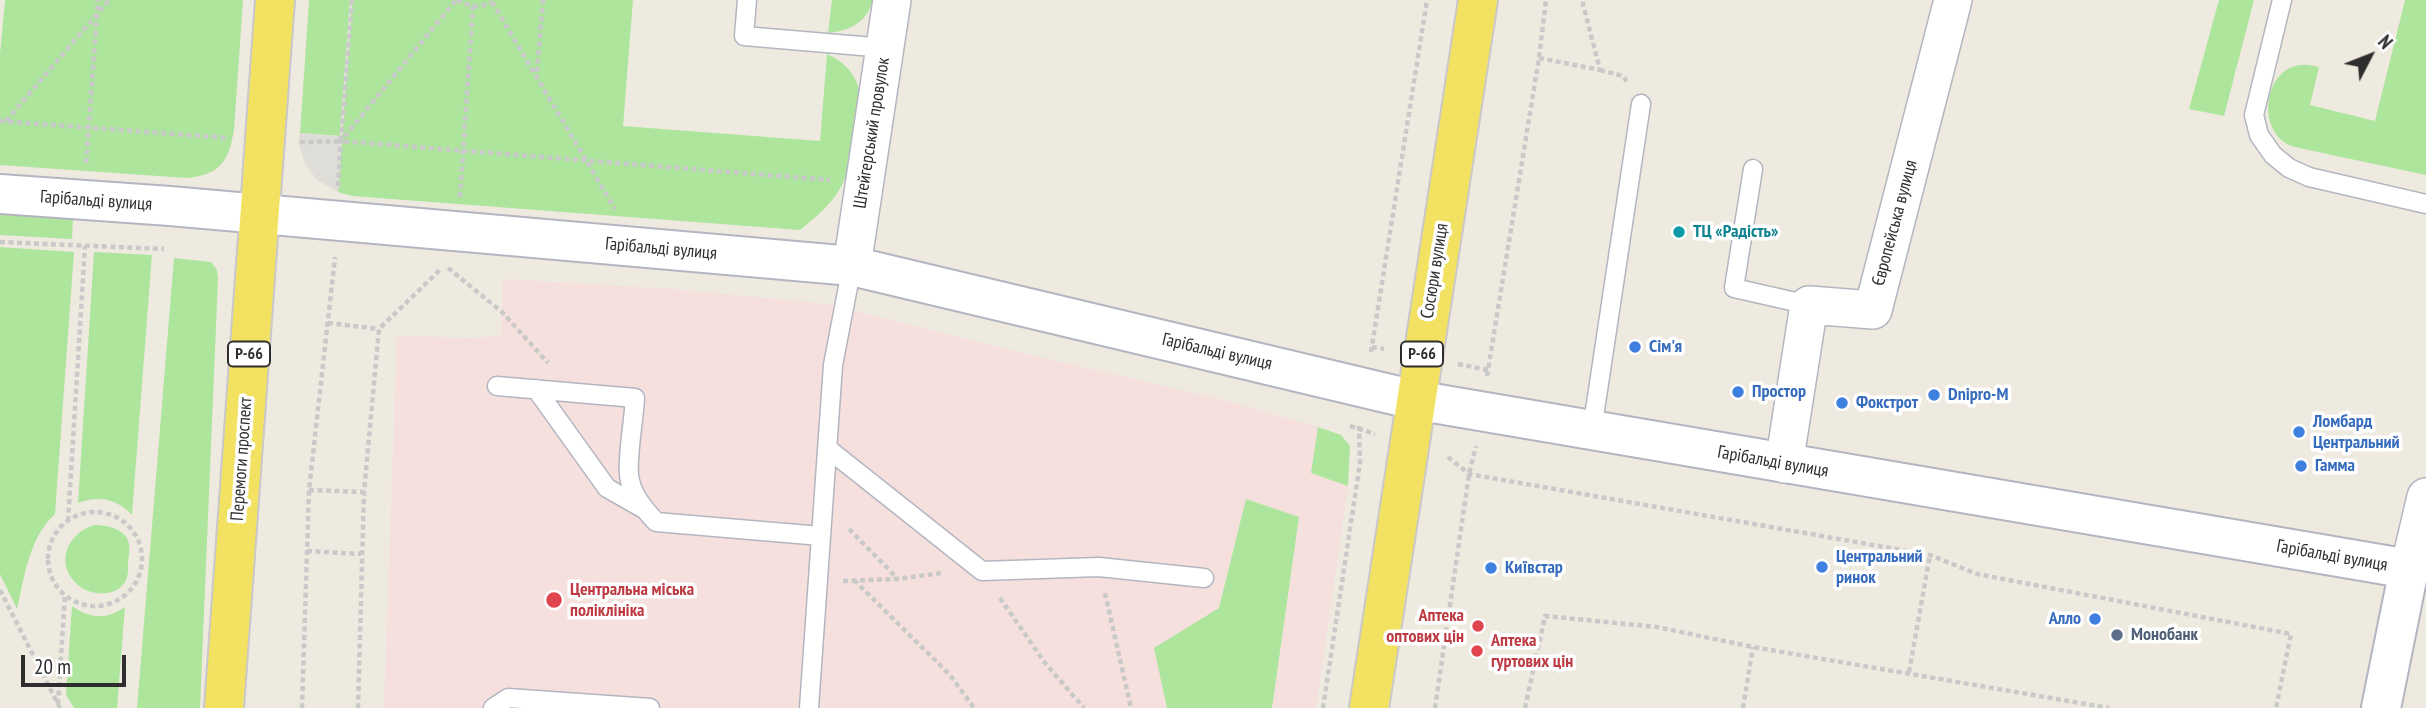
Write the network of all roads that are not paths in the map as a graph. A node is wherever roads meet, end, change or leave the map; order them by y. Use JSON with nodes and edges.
{"nodes":[{"id":1,"x":275,"y":0,"type":"edge"},
{"id":2,"x":747,"y":0,"type":"edge"},
{"id":3,"x":892,"y":0,"type":"edge"},
{"id":4,"x":1478,"y":0,"type":"edge"},
{"id":5,"x":1953,"y":0,"type":"edge"},
{"id":6,"x":2282,"y":0,"type":"edge"},
{"id":7,"x":885,"y":48,"type":"junction"},
{"id":8,"x":1641,"y":104,"type":"dead end"},
{"id":9,"x":1753,"y":169,"type":"dead end"},
{"id":10,"x":0,"y":194,"type":"edge"},
{"id":11,"x":2426,"y":204,"type":"edge"},
{"id":12,"x":260,"y":215,"type":"junction"},
{"id":13,"x":852,"y":265,"type":"junction"},
{"id":14,"x":1809,"y":305,"type":"junction"},
{"id":15,"x":497,"y":386,"type":"dead end"},
{"id":16,"x":536,"y":389,"type":"junction"},
{"id":17,"x":1415,"y":400,"type":"junction"},
{"id":18,"x":1592,"y":430,"type":"junction"},
{"id":19,"x":827,"y":448,"type":"junction"},
{"id":20,"x":1784,"y":464,"type":"junction"},
{"id":21,"x":2426,"y":497,"type":"edge"},
{"id":22,"x":643,"y":509,"type":"junction"},
{"id":23,"x":821,"y":536,"type":"junction"},
{"id":24,"x":2418,"y":566,"type":"edge"},
{"id":25,"x":1204,"y":578,"type":"dead end"},
{"id":26,"x":224,"y":708,"type":"edge"},
{"id":27,"x":493,"y":708,"type":"edge"},
{"id":28,"x":650,"y":708,"type":"edge"},
{"id":29,"x":809,"y":708,"type":"edge"},
{"id":30,"x":1369,"y":708,"type":"edge"},
{"id":31,"x":2381,"y":708,"type":"edge"}],
"edges":[{"from":1,"to":12,"type":"main road","name":"Перемоги проспект","number":"Р-66"},
{"from":2,"to":7,"type":"lane"},
{"from":3,"to":7,"type":"street","name":"Штейгерський провулок"},
{"from":4,"to":17,"type":"main road","name":"Сосюри вулиця","number":"Р-66"},
{"from":5,"to":14,"type":"street","name":"Європейська вулиця"},
{"from":6,"to":11,"type":"lane"},
{"from":7,"to":13,"type":"street","name":"Штейгерський провулок"},
{"from":8,"to":18,"type":"lane"},
{"from":9,"to":14,"type":"lane"},
{"from":10,"to":12,"type":"main road","name":"Гарібальді вулиця"},
{"from":12,"to":13,"type":"main road","name":"Гарібальді вулиця"},
{"from":12,"to":26,"type":"main road","name":"Перемоги проспект","number":"Р-66"},
{"from":13,"to":17,"type":"main road","name":"Гарібальді вулиця"},
{"from":13,"to":19,"type":"lane"},
{"from":14,"to":20,"type":"street"},
{"from":15,"to":16,"type":"lane"},
{"from":16,"to":22,"type":"lane"},
{"from":16,"to":22,"type":"lane"},
{"from":17,"to":18,"type":"main road","name":"Гарібальді вулиця"},
{"from":17,"to":30,"type":"main road","name":"Сосюри вулиця","number":"Р-66"},
{"from":18,"to":20,"type":"main road","name":"Гарібальді вулиця"},
{"from":19,"to":23,"type":"lane"},
{"from":19,"to":25,"type":"lane"},
{"from":20,"to":24,"type":"main road","name":"Гарібальді вулиця"},
{"from":21,"to":24,"type":"street"},
{"from":22,"to":23,"type":"lane"},
{"from":23,"to":29,"type":"lane"},
{"from":24,"to":31,"type":"main road"},
{"from":27,"to":28,"type":"lane"}]}
